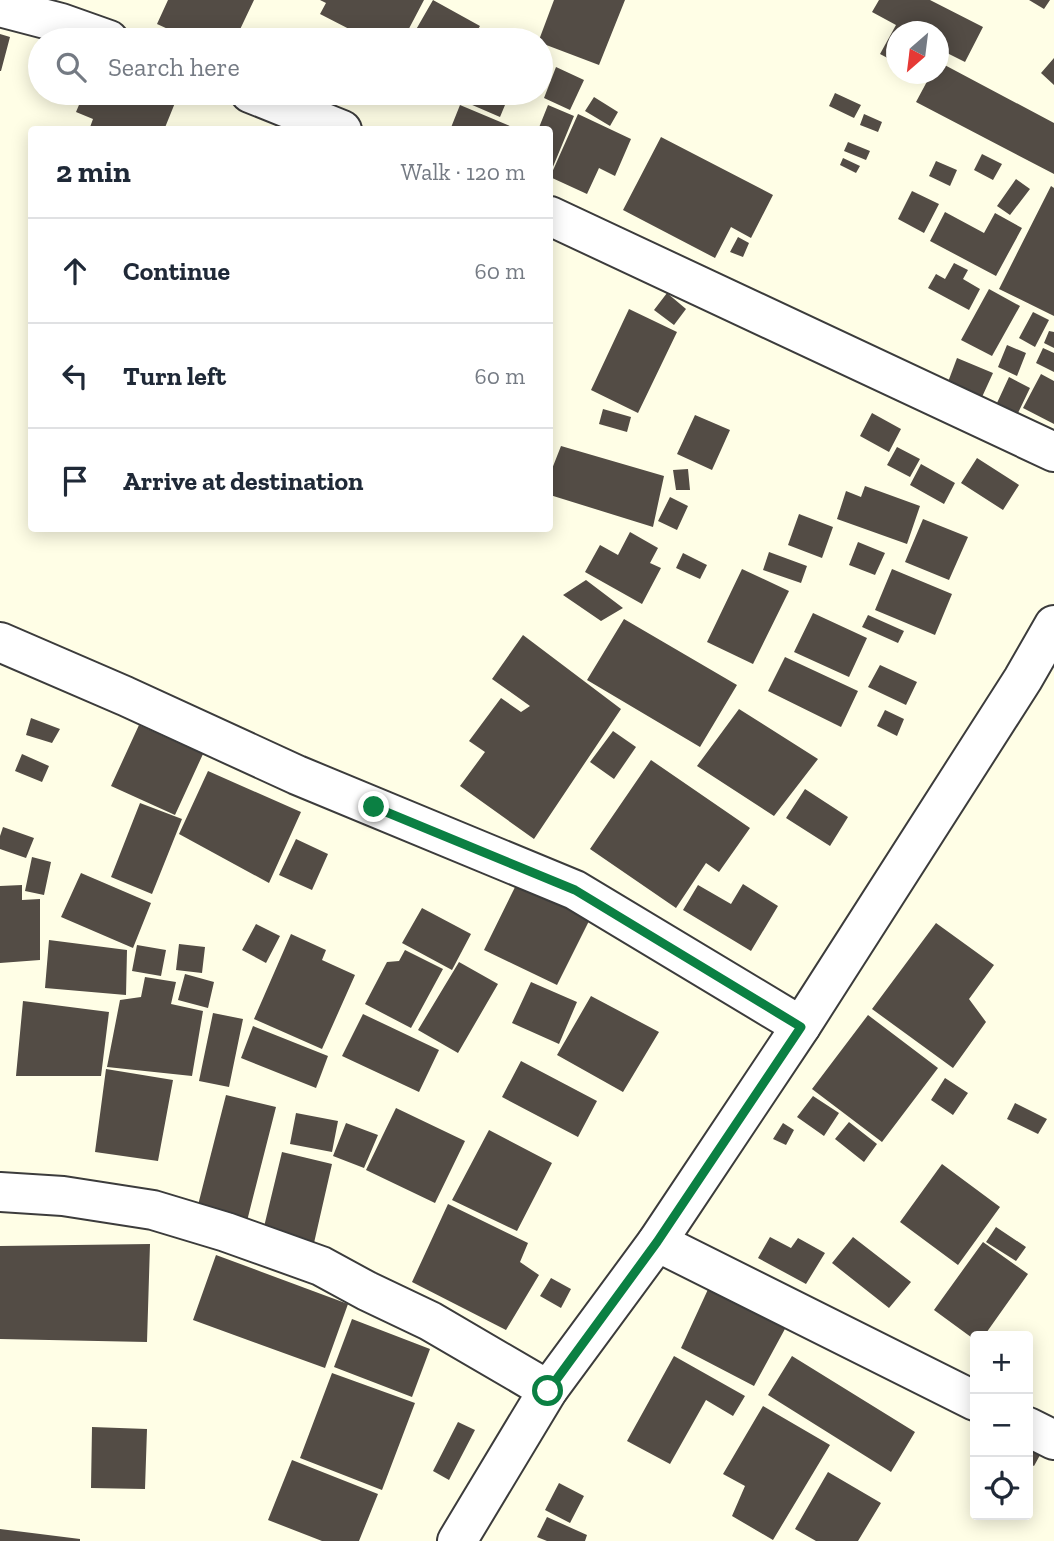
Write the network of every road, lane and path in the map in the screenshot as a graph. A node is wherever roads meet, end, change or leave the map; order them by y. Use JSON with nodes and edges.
{"nodes":[{"id":1,"x":0,"y":7,"type":"edge"},
{"id":2,"x":75,"y":28,"type":"edge"},
{"id":3,"x":280,"y":105,"type":"edge"},
{"id":4,"x":332,"y":126,"type":"edge"},
{"id":5,"x":553,"y":217,"type":"edge"},
{"id":6,"x":1054,"y":452,"type":"edge"},
{"id":7,"x":1054,"y":625,"type":"edge"},
{"id":8,"x":0,"y":642,"type":"edge"},
{"id":9,"x":801,"y":1027,"type":"junction"},
{"id":10,"x":0,"y":1192,"type":"edge"},
{"id":11,"x":657,"y":1242,"type":"junction"},
{"id":12,"x":548,"y":1391,"type":"junction"},
{"id":13,"x":970,"y":1398,"type":"edge"},
{"id":14,"x":1033,"y":1430,"type":"edge"},
{"id":15,"x":1054,"y":1440,"type":"edge"},
{"id":16,"x":457,"y":1541,"type":"edge"}],
"edges":[{"from":1,"to":2,"type":"street"},
{"from":3,"to":4,"type":"street"},
{"from":5,"to":6,"type":"street"},
{"from":7,"to":9,"type":"street"},
{"from":8,"to":9,"type":"street"},
{"from":9,"to":11,"type":"street"},
{"from":10,"to":12,"type":"street"},
{"from":11,"to":12,"type":"street"},
{"from":11,"to":13,"type":"street"},
{"from":12,"to":16,"type":"street"},
{"from":14,"to":15,"type":"street"}]}
